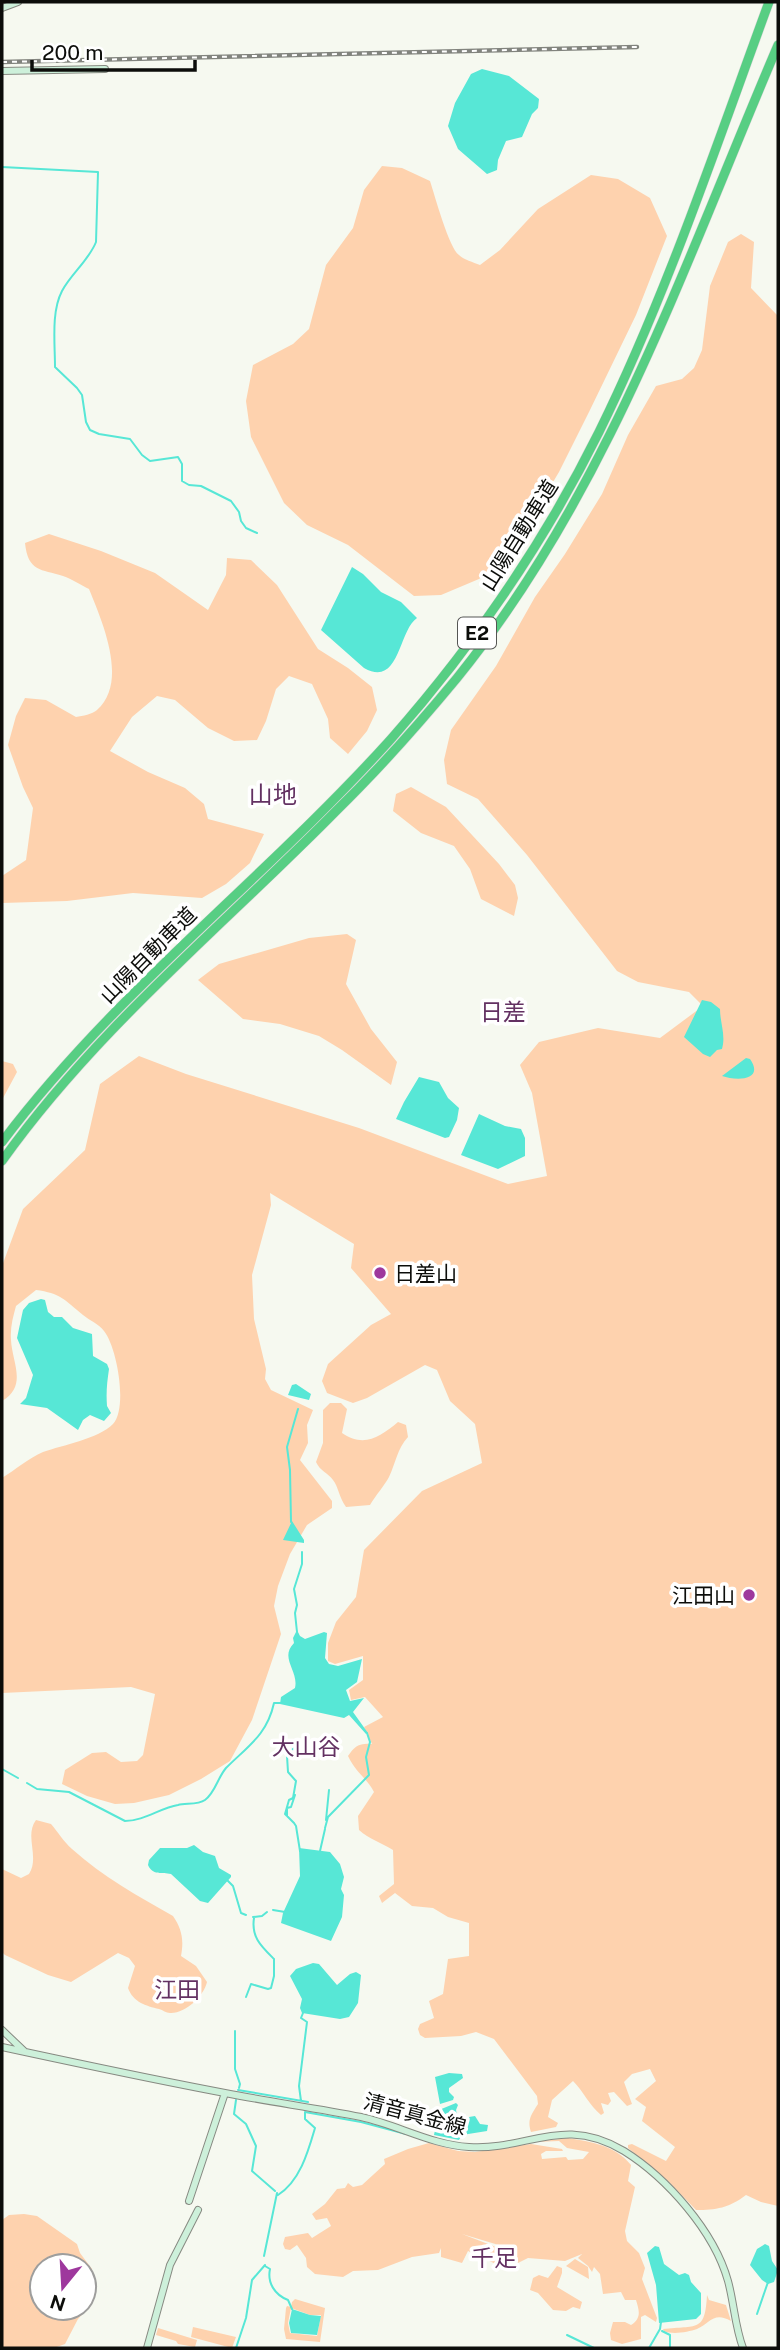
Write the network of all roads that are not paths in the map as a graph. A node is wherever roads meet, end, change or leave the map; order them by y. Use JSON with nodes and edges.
{"nodes":[{"id":1,"x":18,"y":2,"type":"edge"},
{"id":2,"x":769,"y":2,"type":"edge"},
{"id":3,"x":2,"y":8,"type":"edge"},
{"id":4,"x":778,"y":45,"type":"edge"},
{"id":5,"x":105,"y":69,"type":"dead end"},
{"id":6,"x":2,"y":71,"type":"edge"},
{"id":7,"x":2,"y":1142,"type":"edge"},
{"id":8,"x":2,"y":1161,"type":"edge"},
{"id":9,"x":3,"y":2031,"type":"edge"},
{"id":10,"x":2,"y":2045,"type":"edge"},
{"id":11,"x":26,"y":2052,"type":"junction"},
{"id":12,"x":225,"y":2093,"type":"junction"},
{"id":13,"x":189,"y":2201,"type":"dead end"},
{"id":14,"x":198,"y":2210,"type":"dead end"},
{"id":15,"x":147,"y":2348,"type":"edge"},
{"id":16,"x":743,"y":2348,"type":"edge"}],
"edges":[{"from":1,"to":3,"type":"main road"},
{"from":2,"to":7,"type":"highway","name":"山陽自動車道","number":"E2"},
{"from":4,"to":8,"type":"highway","name":"山陽自動車道","number":"E2"},
{"from":5,"to":6,"type":"main road"},
{"from":9,"to":10,"type":"main road"},
{"from":9,"to":11,"type":"main road"},
{"from":10,"to":11,"type":"main road","name":"清音真金線"},
{"from":11,"to":12,"type":"main road","name":"清音真金線"},
{"from":12,"to":13,"type":"main road"},
{"from":12,"to":16,"type":"main road","name":"清音真金線"},
{"from":14,"to":15,"type":"main road"}]}
